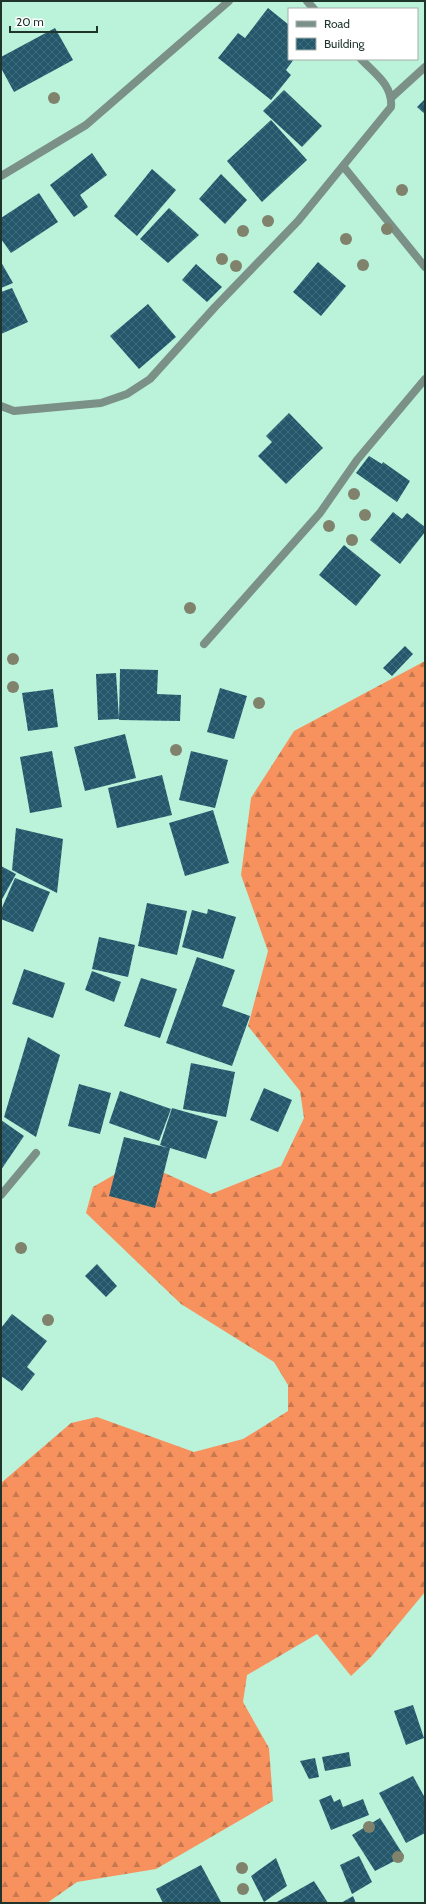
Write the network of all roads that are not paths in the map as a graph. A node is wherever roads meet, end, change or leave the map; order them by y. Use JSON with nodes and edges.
{"nodes":[{"id":1,"x":229,"y":1,"type":"edge"},
{"id":2,"x":362,"y":60,"type":"edge"},
{"id":3,"x":425,"y":67,"type":"edge"},
{"id":4,"x":392,"y":97,"type":"junction"},
{"id":5,"x":343,"y":166,"type":"junction"},
{"id":6,"x":1,"y":176,"type":"edge"},
{"id":7,"x":425,"y":267,"type":"edge"},
{"id":8,"x":425,"y":379,"type":"edge"},
{"id":9,"x":1,"y":406,"type":"edge"},
{"id":10,"x":204,"y":644,"type":"dead end"},
{"id":11,"x":36,"y":1154,"type":"dead end"},
{"id":12,"x":1,"y":1195,"type":"edge"}],
"edges":[{"from":1,"to":6,"type":"street"},
{"from":2,"to":4,"type":"street"},
{"from":3,"to":4,"type":"street"},
{"from":4,"to":5,"type":"street"},
{"from":5,"to":7,"type":"street"},
{"from":5,"to":9,"type":"street"},
{"from":8,"to":10,"type":"street"},
{"from":11,"to":12,"type":"street"}]}
